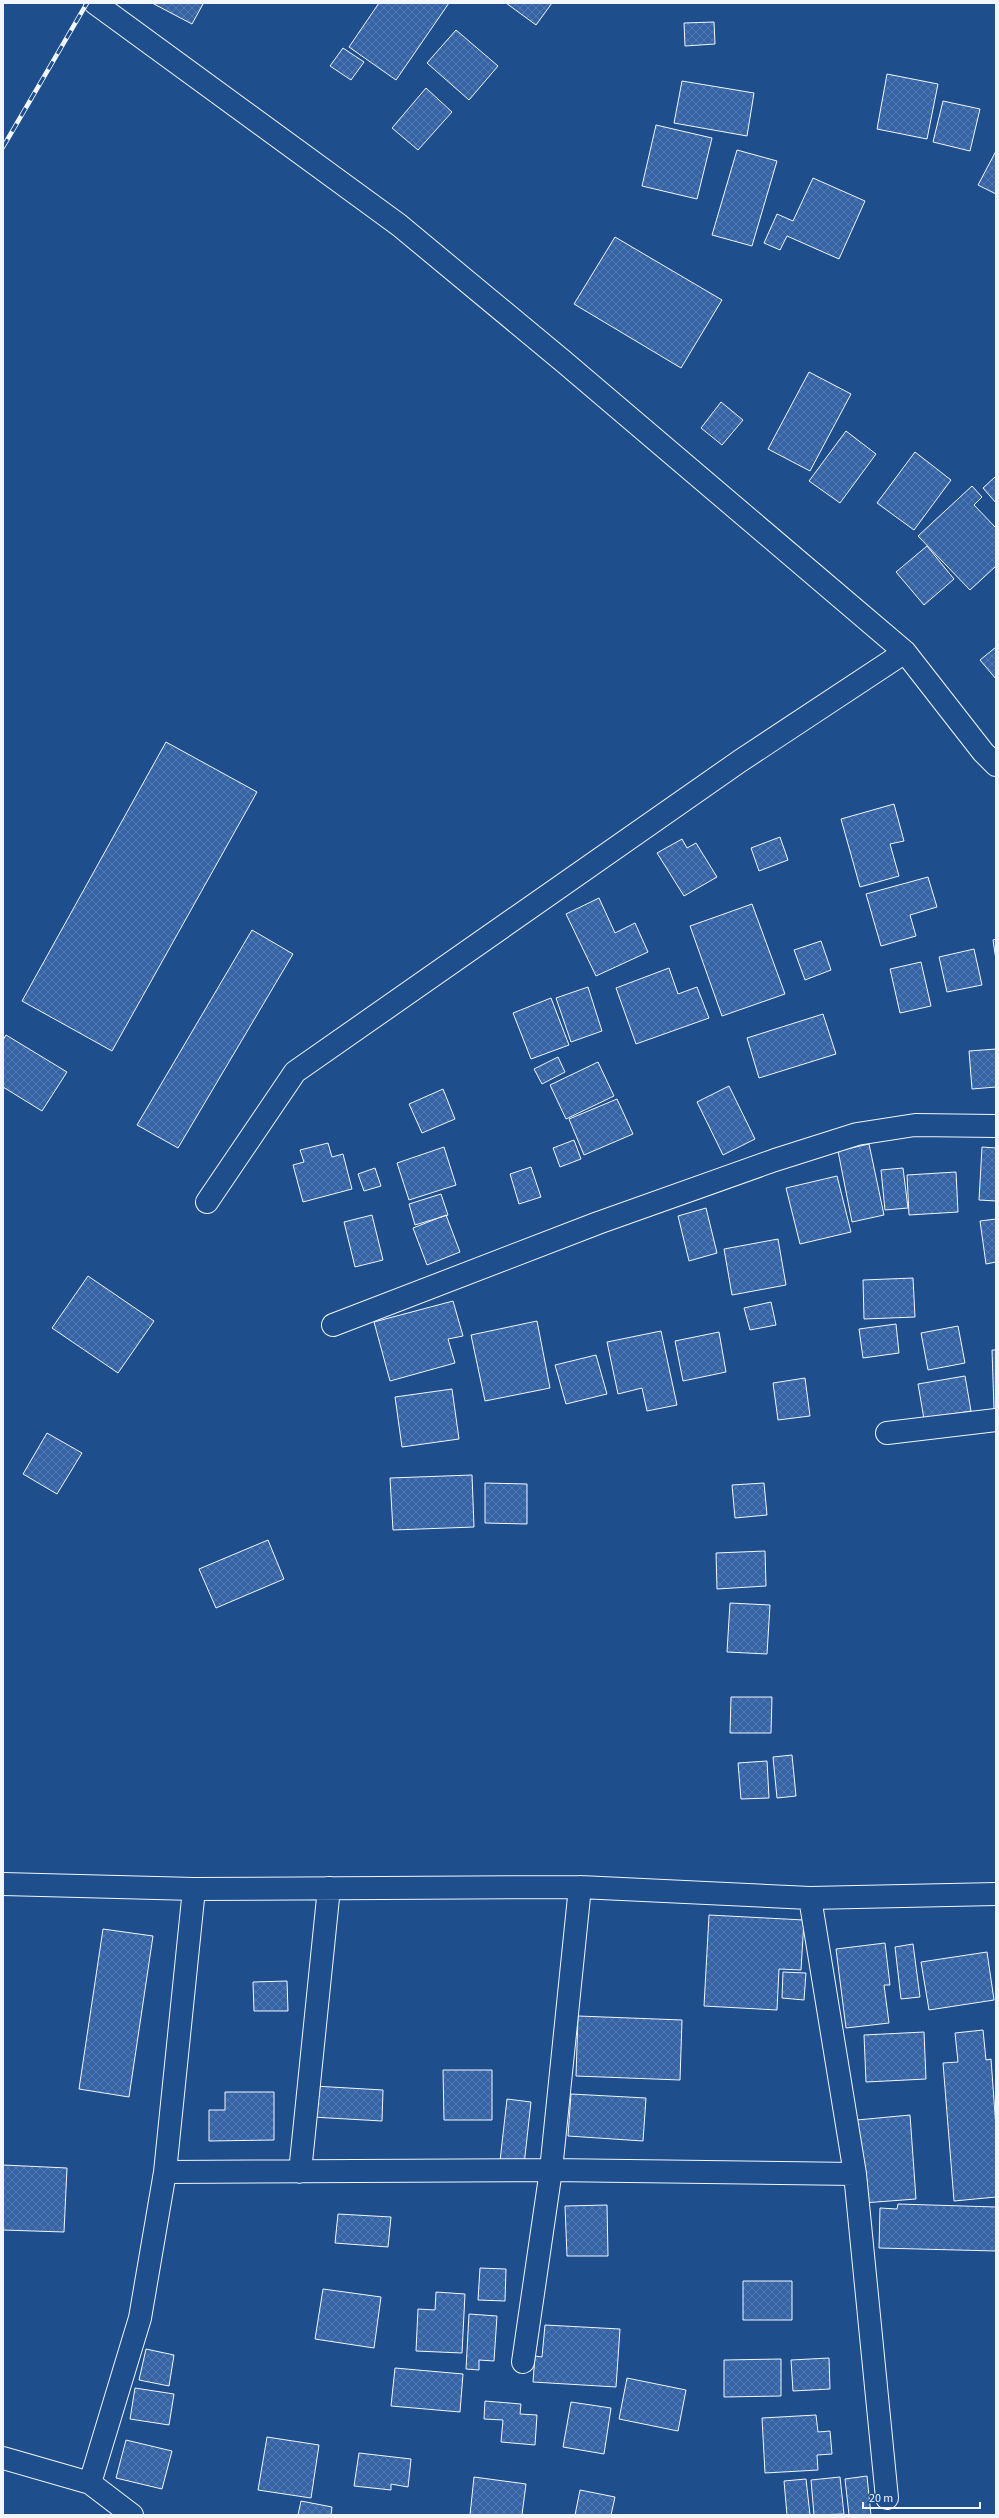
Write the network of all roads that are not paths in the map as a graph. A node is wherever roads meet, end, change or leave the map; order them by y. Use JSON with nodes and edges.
{"nodes":[{"id":1,"x":99,"y":4,"type":"edge"},
{"id":2,"x":905,"y":652,"type":"junction"},
{"id":3,"x":992,"y":753,"type":"edge"},
{"id":4,"x":996,"y":1126,"type":"edge"},
{"id":5,"x":207,"y":1202,"type":"dead end"},
{"id":6,"x":333,"y":1325,"type":"dead end"},
{"id":7,"x":996,"y":1420,"type":"edge"},
{"id":8,"x":887,"y":1433,"type":"dead end"},
{"id":9,"x":3,"y":1884,"type":"edge"},
{"id":10,"x":580,"y":1887,"type":"junction"},
{"id":11,"x":329,"y":1888,"type":"junction"},
{"id":12,"x":194,"y":1889,"type":"junction"},
{"id":13,"x":996,"y":1894,"type":"edge"},
{"id":14,"x":810,"y":1898,"type":"junction"},
{"id":15,"x":551,"y":2170,"type":"junction"},
{"id":16,"x":165,"y":2172,"type":"junction"},
{"id":17,"x":300,"y":2172,"type":"junction"},
{"id":18,"x":855,"y":2174,"type":"junction"},
{"id":19,"x":523,"y":2362,"type":"dead end"},
{"id":20,"x":3,"y":2458,"type":"edge"},
{"id":21,"x":90,"y":2483,"type":"junction"},
{"id":22,"x":887,"y":2498,"type":"dead end"},
{"id":23,"x":132,"y":2515,"type":"edge"}],
"edges":[{"from":1,"to":2,"type":"street"},
{"from":2,"to":3,"type":"street"},
{"from":2,"to":5,"type":"street"},
{"from":4,"to":6,"type":"street"},
{"from":7,"to":8,"type":"street"},
{"from":9,"to":12,"type":"street"},
{"from":10,"to":11,"type":"street"},
{"from":10,"to":14,"type":"street"},
{"from":10,"to":15,"type":"street"},
{"from":11,"to":12,"type":"street"},
{"from":11,"to":17,"type":"street"},
{"from":12,"to":16,"type":"street"},
{"from":13,"to":14,"type":"street"},
{"from":14,"to":18,"type":"street"},
{"from":15,"to":17,"type":"street"},
{"from":15,"to":18,"type":"street"},
{"from":15,"to":19,"type":"street"},
{"from":16,"to":17,"type":"street"},
{"from":16,"to":21,"type":"street"},
{"from":18,"to":22,"type":"street"},
{"from":20,"to":21,"type":"street"},
{"from":21,"to":23,"type":"street"}]}
